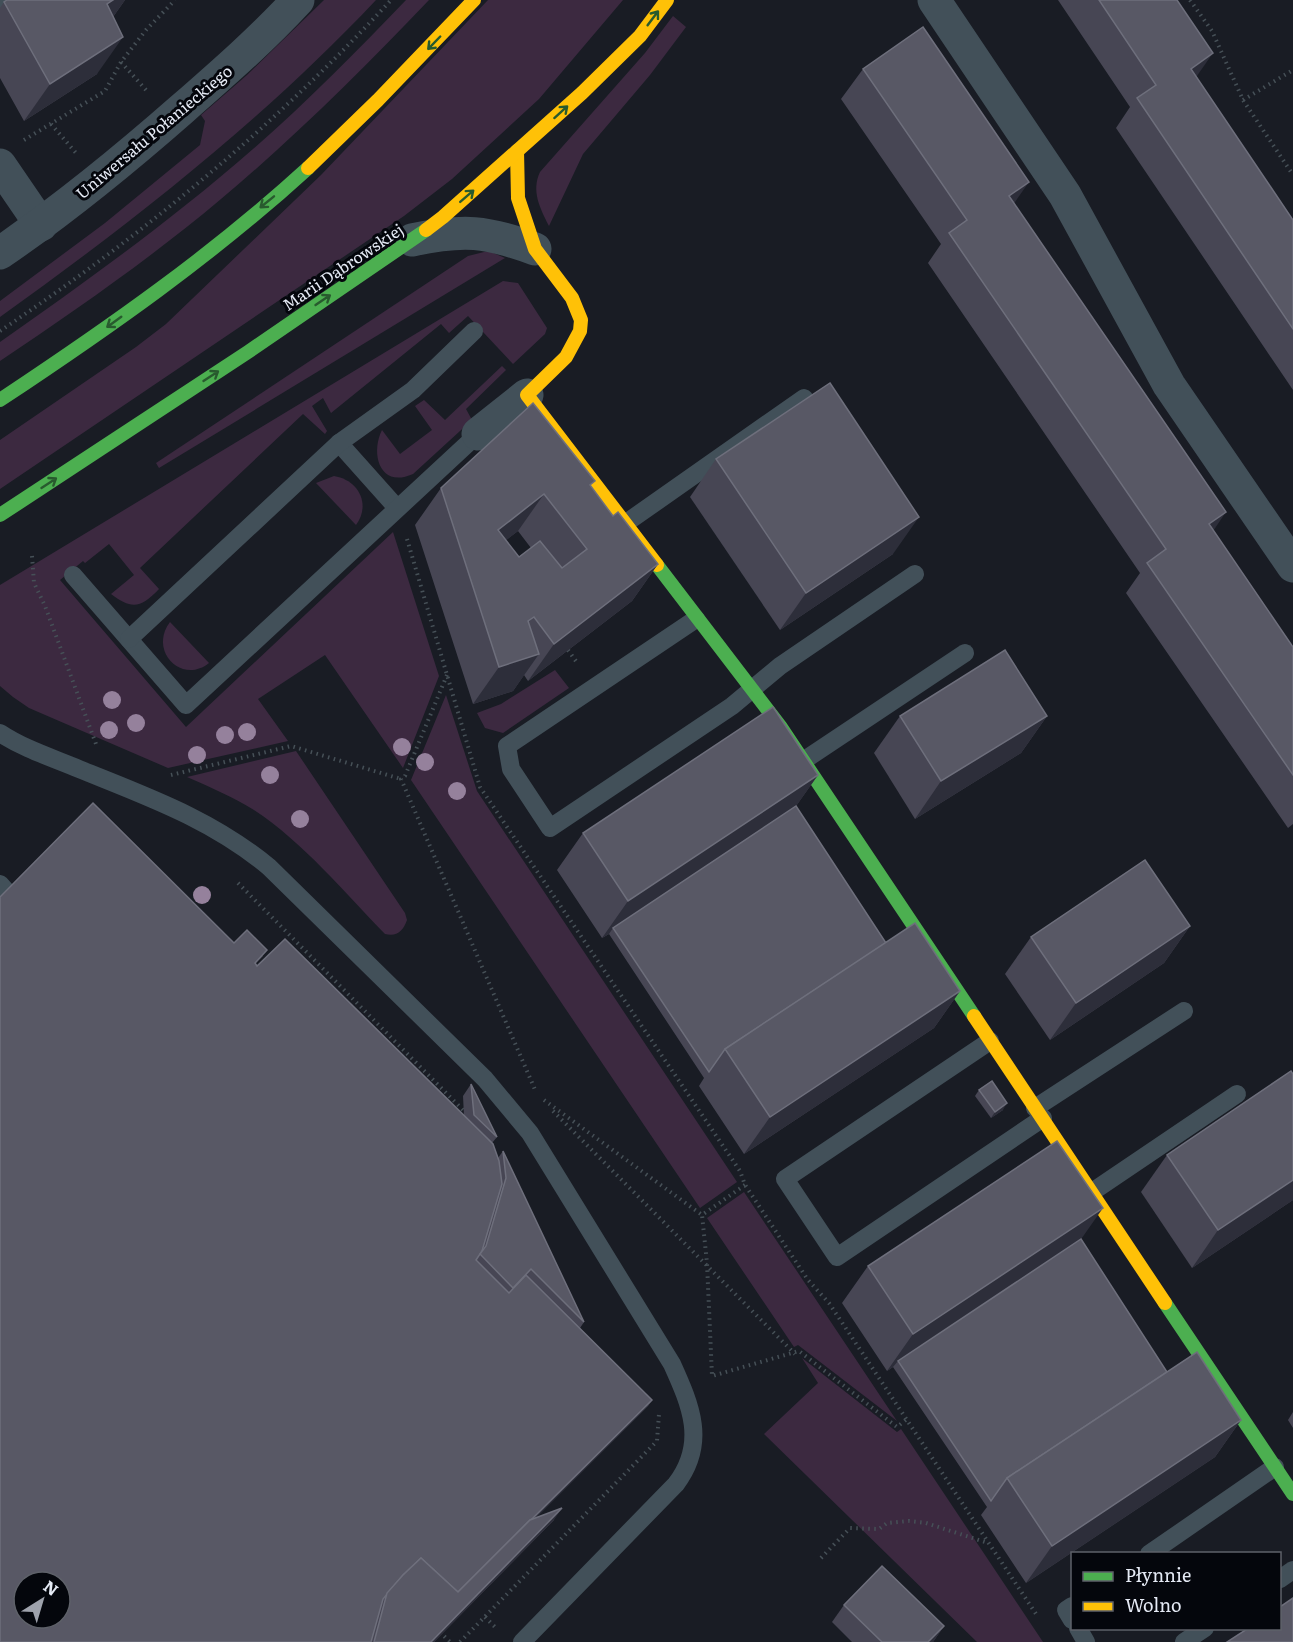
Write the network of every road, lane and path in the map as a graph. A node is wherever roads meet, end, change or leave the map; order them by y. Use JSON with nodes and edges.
{"nodes":[{"id":1,"x":8,"y":0,"type":"edge"},
{"id":2,"x":175,"y":0,"type":"edge"},
{"id":3,"x":392,"y":0,"type":"edge"},
{"id":4,"x":474,"y":0,"type":"edge"},
{"id":5,"x":667,"y":0,"type":"edge"},
{"id":6,"x":934,"y":0,"type":"edge"},
{"id":7,"x":1190,"y":0,"type":"edge"},
{"id":8,"x":290,"y":3,"type":"edge"},
{"id":9,"x":0,"y":5,"type":"edge"},
{"id":10,"x":1293,"y":70,"type":"edge"},
{"id":11,"x":1243,"y":100,"type":"junction"},
{"id":12,"x":22,"y":141,"type":"dead end"},
{"id":13,"x":518,"y":151,"type":"junction"},
{"id":14,"x":1,"y":169,"type":"edge"},
{"id":15,"x":1293,"y":175,"type":"edge"},
{"id":16,"x":41,"y":225,"type":"junction"},
{"id":17,"x":412,"y":240,"type":"junction"},
{"id":18,"x":535,"y":249,"type":"junction"},
{"id":19,"x":0,"y":253,"type":"edge"},
{"id":20,"x":0,"y":330,"type":"edge"},
{"id":21,"x":474,"y":331,"type":"dead end"},
{"id":22,"x":527,"y":395,"type":"junction"},
{"id":23,"x":804,"y":398,"type":"edge"},
{"id":24,"x":0,"y":400,"type":"edge"},
{"id":25,"x":478,"y":434,"type":"joint"},
{"id":26,"x":339,"y":443,"type":"junction"},
{"id":27,"x":397,"y":508,"type":"junction"},
{"id":28,"x":3,"y":515,"type":"edge"},
{"id":29,"x":626,"y":523,"type":"junction"},
{"id":30,"x":405,"y":531,"type":"dead end"},
{"id":31,"x":32,"y":556,"type":"dead end"},
{"id":32,"x":1293,"y":566,"type":"edge"},
{"id":33,"x":915,"y":574,"type":"edge"},
{"id":34,"x":73,"y":575,"type":"dead end"},
{"id":35,"x":696,"y":620,"type":"junction"},
{"id":36,"x":129,"y":639,"type":"junction"},
{"id":37,"x":965,"y":653,"type":"dead end"},
{"id":38,"x":447,"y":675,"type":"junction"},
{"id":39,"x":753,"y":689,"type":"junction"},
{"id":40,"x":0,"y":733,"type":"edge"},
{"id":41,"x":97,"y":747,"type":"dead end"},
{"id":42,"x":803,"y":761,"type":"junction"},
{"id":43,"x":164,"y":777,"type":"dead end"},
{"id":44,"x":401,"y":779,"type":"junction"},
{"id":45,"x":231,"y":877,"type":"dead end"},
{"id":46,"x":1184,"y":1011,"type":"dead end"},
{"id":47,"x":990,"y":1041,"type":"junction"},
{"id":48,"x":1237,"y":1094,"type":"dead end"},
{"id":49,"x":538,"y":1096,"type":"junction"},
{"id":50,"x":1039,"y":1113,"type":"junction"},
{"id":51,"x":474,"y":1120,"type":"edge"},
{"id":52,"x":745,"y":1185,"type":"junction"},
{"id":53,"x":1092,"y":1192,"type":"junction"},
{"id":54,"x":702,"y":1215,"type":"junction"},
{"id":55,"x":707,"y":1263,"type":"junction"},
{"id":56,"x":795,"y":1354,"type":"junction"},
{"id":57,"x":659,"y":1412,"type":"dead end"},
{"id":58,"x":907,"y":1419,"type":"junction"},
{"id":59,"x":1275,"y":1467,"type":"junction"},
{"id":60,"x":1293,"y":1494,"type":"edge"},
{"id":61,"x":990,"y":1544,"type":"junction"},
{"id":62,"x":1152,"y":1552,"type":"edge"},
{"id":63,"x":821,"y":1558,"type":"dead end"},
{"id":64,"x":1071,"y":1607,"type":"edge"},
{"id":65,"x":485,"y":1617,"type":"junction"},
{"id":66,"x":1071,"y":1618,"type":"edge"},
{"id":67,"x":1042,"y":1622,"type":"dead end"},
{"id":68,"x":434,"y":1626,"type":"edge"},
{"id":69,"x":1202,"y":1630,"type":"edge"},
{"id":70,"x":504,"y":1635,"type":"dead end"},
{"id":71,"x":450,"y":1642,"type":"edge"},
{"id":72,"x":460,"y":1642,"type":"edge"},
{"id":73,"x":522,"y":1642,"type":"edge"},
{"id":74,"x":1184,"y":1642,"type":"edge"}],
"edges":[{"from":1,"to":9,"type":"lane"},
{"from":2,"to":12,"type":"path"},
{"from":3,"to":20,"type":"path"},
{"from":4,"to":24,"type":"street","one_way":true},
{"from":13,"to":5,"type":"street","name":"Marii Dąbrowskiej","one_way":true},
{"from":6,"to":32,"type":"street"},
{"from":7,"to":11,"type":"path"},
{"from":8,"to":16,"type":"street","name":"Uniwersału Połanieckiego"},
{"from":10,"to":11,"type":"path"},
{"from":11,"to":15,"type":"path"},
{"from":17,"to":13,"type":"street","name":"Marii Dąbrowskiej","one_way":true},
{"from":13,"to":18,"type":"street"},
{"from":14,"to":16,"type":"street"},
{"from":16,"to":19,"type":"street","name":"Uniwersału Połanieckiego"},
{"from":17,"to":18,"type":"street"},
{"from":28,"to":17,"type":"street","name":"Marii Dąbrowskiej","one_way":true},
{"from":18,"to":22,"type":"street"},
{"from":21,"to":26,"type":"lane"},
{"from":22,"to":25,"type":"street"},
{"from":22,"to":29,"type":"street"},
{"from":23,"to":29,"type":"lane"},
{"from":25,"to":27,"type":"lane"},
{"from":26,"to":27,"type":"lane"},
{"from":26,"to":36,"type":"lane"},
{"from":27,"to":36,"type":"lane"},
{"from":29,"to":35,"type":"street"},
{"from":30,"to":38,"type":"path"},
{"from":31,"to":41,"type":"path"},
{"from":33,"to":39,"type":"lane"},
{"from":34,"to":36,"type":"lane"},
{"from":35,"to":39,"type":"street"},
{"from":35,"to":39,"type":"lane"},
{"from":37,"to":42,"type":"lane"},
{"from":38,"to":44,"type":"path"},
{"from":38,"to":52,"type":"path"},
{"from":39,"to":42,"type":"street"},
{"from":40,"to":73,"type":"lane"},
{"from":42,"to":47,"type":"street"},
{"from":43,"to":44,"type":"path"},
{"from":44,"to":49,"type":"path"},
{"from":45,"to":51,"type":"path"},
{"from":46,"to":50,"type":"lane"},
{"from":47,"to":50,"type":"street"},
{"from":47,"to":50,"type":"lane"},
{"from":48,"to":53,"type":"lane"},
{"from":49,"to":54,"type":"path"},
{"from":49,"to":55,"type":"path"},
{"from":50,"to":53,"type":"street"},
{"from":52,"to":54,"type":"path"},
{"from":52,"to":58,"type":"path"},
{"from":53,"to":59,"type":"street"},
{"from":54,"to":55,"type":"path"},
{"from":55,"to":56,"type":"path"},
{"from":55,"to":56,"type":"path"},
{"from":56,"to":58,"type":"path"},
{"from":57,"to":65,"type":"path"},
{"from":58,"to":61,"type":"path"},
{"from":59,"to":60,"type":"street"},
{"from":59,"to":62,"type":"lane"},
{"from":61,"to":63,"type":"path"},
{"from":61,"to":67,"type":"path"},
{"from":64,"to":66,"type":"lane"},
{"from":65,"to":70,"type":"path"},
{"from":65,"to":72,"type":"path"},
{"from":68,"to":71,"type":"path"},
{"from":69,"to":74,"type":"lane"}]}
